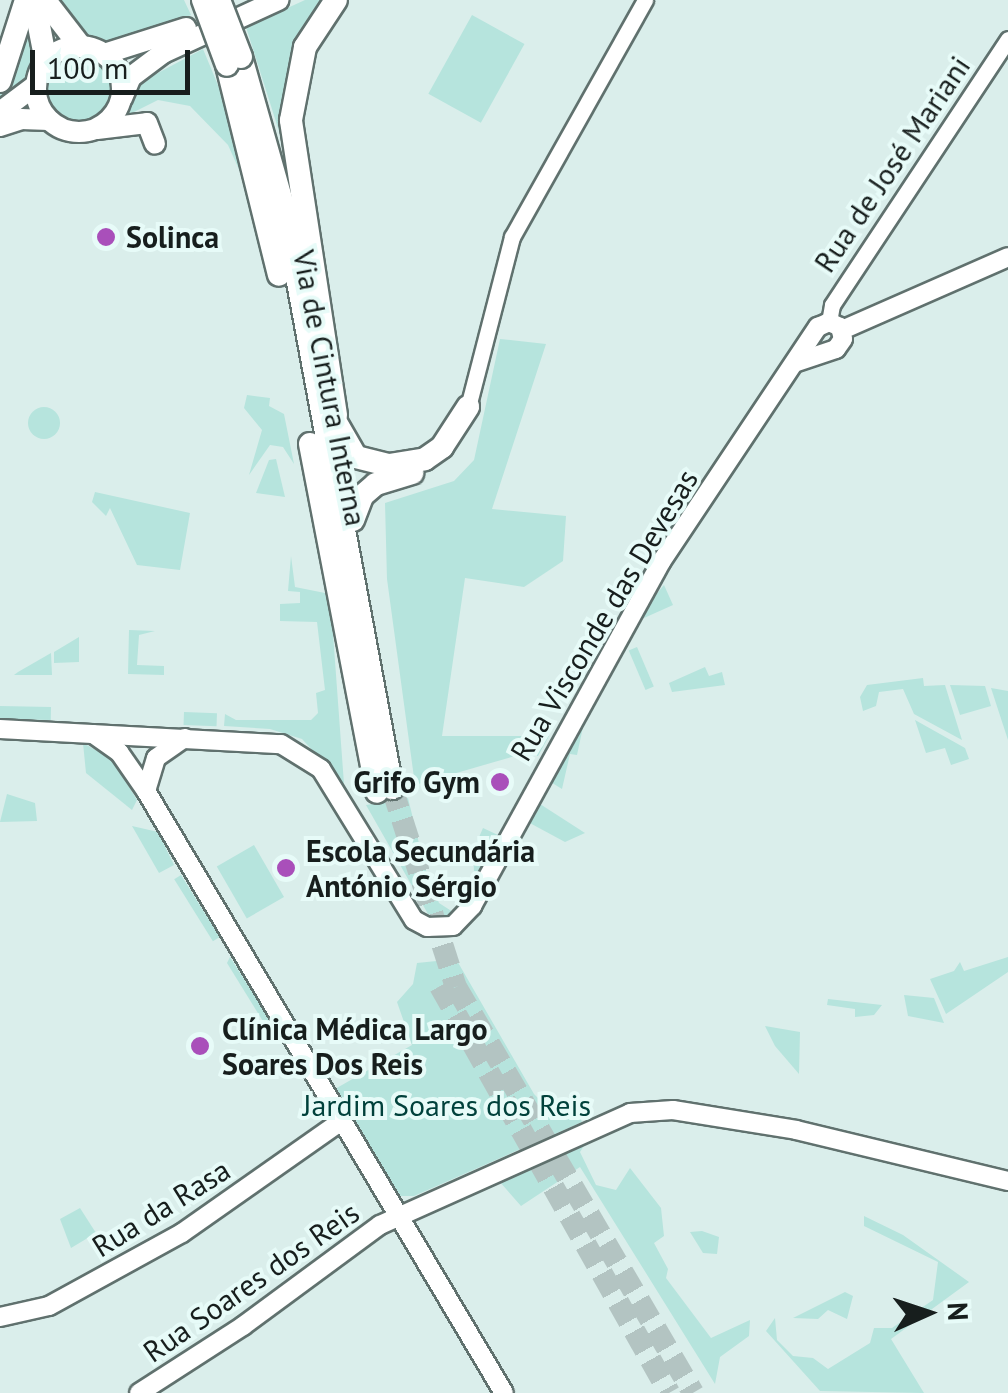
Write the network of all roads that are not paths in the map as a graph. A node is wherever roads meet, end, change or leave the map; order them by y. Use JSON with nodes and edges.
{"nodes":[{"id":1,"x":26,"y":0,"type":"edge"},
{"id":2,"x":34,"y":0,"type":"edge"},
{"id":3,"x":46,"y":0,"type":"edge"},
{"id":4,"x":202,"y":0,"type":"edge"},
{"id":5,"x":220,"y":0,"type":"edge"},
{"id":6,"x":248,"y":0,"type":"edge"},
{"id":7,"x":278,"y":0,"type":"edge"},
{"id":8,"x":336,"y":0,"type":"edge"},
{"id":9,"x":645,"y":0,"type":"edge"},
{"id":10,"x":1008,"y":40,"type":"edge"},
{"id":11,"x":80,"y":46,"type":"junction"},
{"id":12,"x":104,"y":54,"type":"junction"},
{"id":13,"x":46,"y":62,"type":"junction"},
{"id":14,"x":234,"y":62,"type":"junction"},
{"id":15,"x":0,"y":80,"type":"edge"},
{"id":16,"x":36,"y":85,"type":"junction"},
{"id":17,"x":121,"y":100,"type":"junction"},
{"id":18,"x":0,"y":112,"type":"edge"},
{"id":19,"x":49,"y":120,"type":"junction"},
{"id":20,"x":0,"y":126,"type":"edge"},
{"id":21,"x":97,"y":129,"type":"junction"},
{"id":22,"x":155,"y":144,"type":"dead end"},
{"id":23,"x":286,"y":212,"type":"junction"},
{"id":24,"x":1008,"y":257,"type":"edge"},
{"id":25,"x":318,"y":313,"type":"junction"},
{"id":26,"x":827,"y":334,"type":"junction"},
{"id":27,"x":468,"y":407,"type":"junction"},
{"id":28,"x":338,"y":424,"type":"junction"},
{"id":29,"x":353,"y":520,"type":"junction"},
{"id":30,"x":378,"y":700,"type":"junction"},
{"id":31,"x":0,"y":729,"type":"edge"},
{"id":32,"x":92,"y":734,"type":"junction"},
{"id":33,"x":185,"y":738,"type":"junction"},
{"id":34,"x":146,"y":792,"type":"junction"},
{"id":35,"x":340,"y":1122,"type":"junction"},
{"id":36,"x":1008,"y":1181,"type":"edge"},
{"id":37,"x":396,"y":1216,"type":"junction"},
{"id":38,"x":0,"y":1317,"type":"edge"},
{"id":39,"x":139,"y":1393,"type":"edge"},
{"id":40,"x":504,"y":1393,"type":"edge"}],
"edges":[{"from":1,"to":15,"type":"highway"},
{"from":2,"to":13,"type":"highway"},
{"from":3,"to":11,"type":"highway"},
{"from":4,"to":14,"type":"highway","name":"Via de Cintura Interna","bridge":true},
{"from":5,"to":14,"type":"highway","name":"Via de Cintura Interna","bridge":true},
{"from":6,"to":12,"type":"main road"},
{"from":7,"to":17,"type":"main road"},
{"from":8,"to":25,"type":"highway"},
{"from":9,"to":27,"type":"street"},
{"from":10,"to":26,"type":"street","name":"Rua de José Mariani"},
{"from":11,"to":12,"type":"main road"},
{"from":11,"to":13,"type":"main road"},
{"from":12,"to":17,"type":"main road"},
{"from":13,"to":16,"type":"main road"},
{"from":14,"to":23,"type":"highway","name":"Via de Cintura Interna"},
{"from":14,"to":30,"type":"highway","name":"Via de Cintura Interna"},
{"from":16,"to":18,"type":"main road"},
{"from":16,"to":19,"type":"main road"},
{"from":17,"to":21,"type":"main road"},
{"from":19,"to":20,"type":"main road"},
{"from":19,"to":21,"type":"main road"},
{"from":21,"to":22,"type":"main road"},
{"from":23,"to":25,"type":"highway"},
{"from":23,"to":30,"type":"highway","name":"Via de Cintura Interna"},
{"from":24,"to":26,"type":"main road","name":"Rua Visconde das Devesas"},
{"from":25,"to":28,"type":"highway"},
{"from":26,"to":33,"type":"main road","name":"Rua Visconde das Devesas"},
{"from":27,"to":28,"type":"highway"},
{"from":27,"to":29,"type":"highway"},
{"from":28,"to":29,"type":"highway"},
{"from":29,"to":30,"type":"highway"},
{"from":31,"to":32,"type":"main road"},
{"from":32,"to":33,"type":"main road"},
{"from":32,"to":34,"type":"main road"},
{"from":33,"to":34,"type":"main road"},
{"from":34,"to":35,"type":"main road"},
{"from":35,"to":37,"type":"main road"},
{"from":35,"to":38,"type":"main road","name":"Rua da Rasa"},
{"from":36,"to":37,"type":"main road","name":"Rua Soares dos Reis"},
{"from":37,"to":39,"type":"main road","name":"Rua Soares dos Reis"},
{"from":37,"to":40,"type":"main road"}]}
